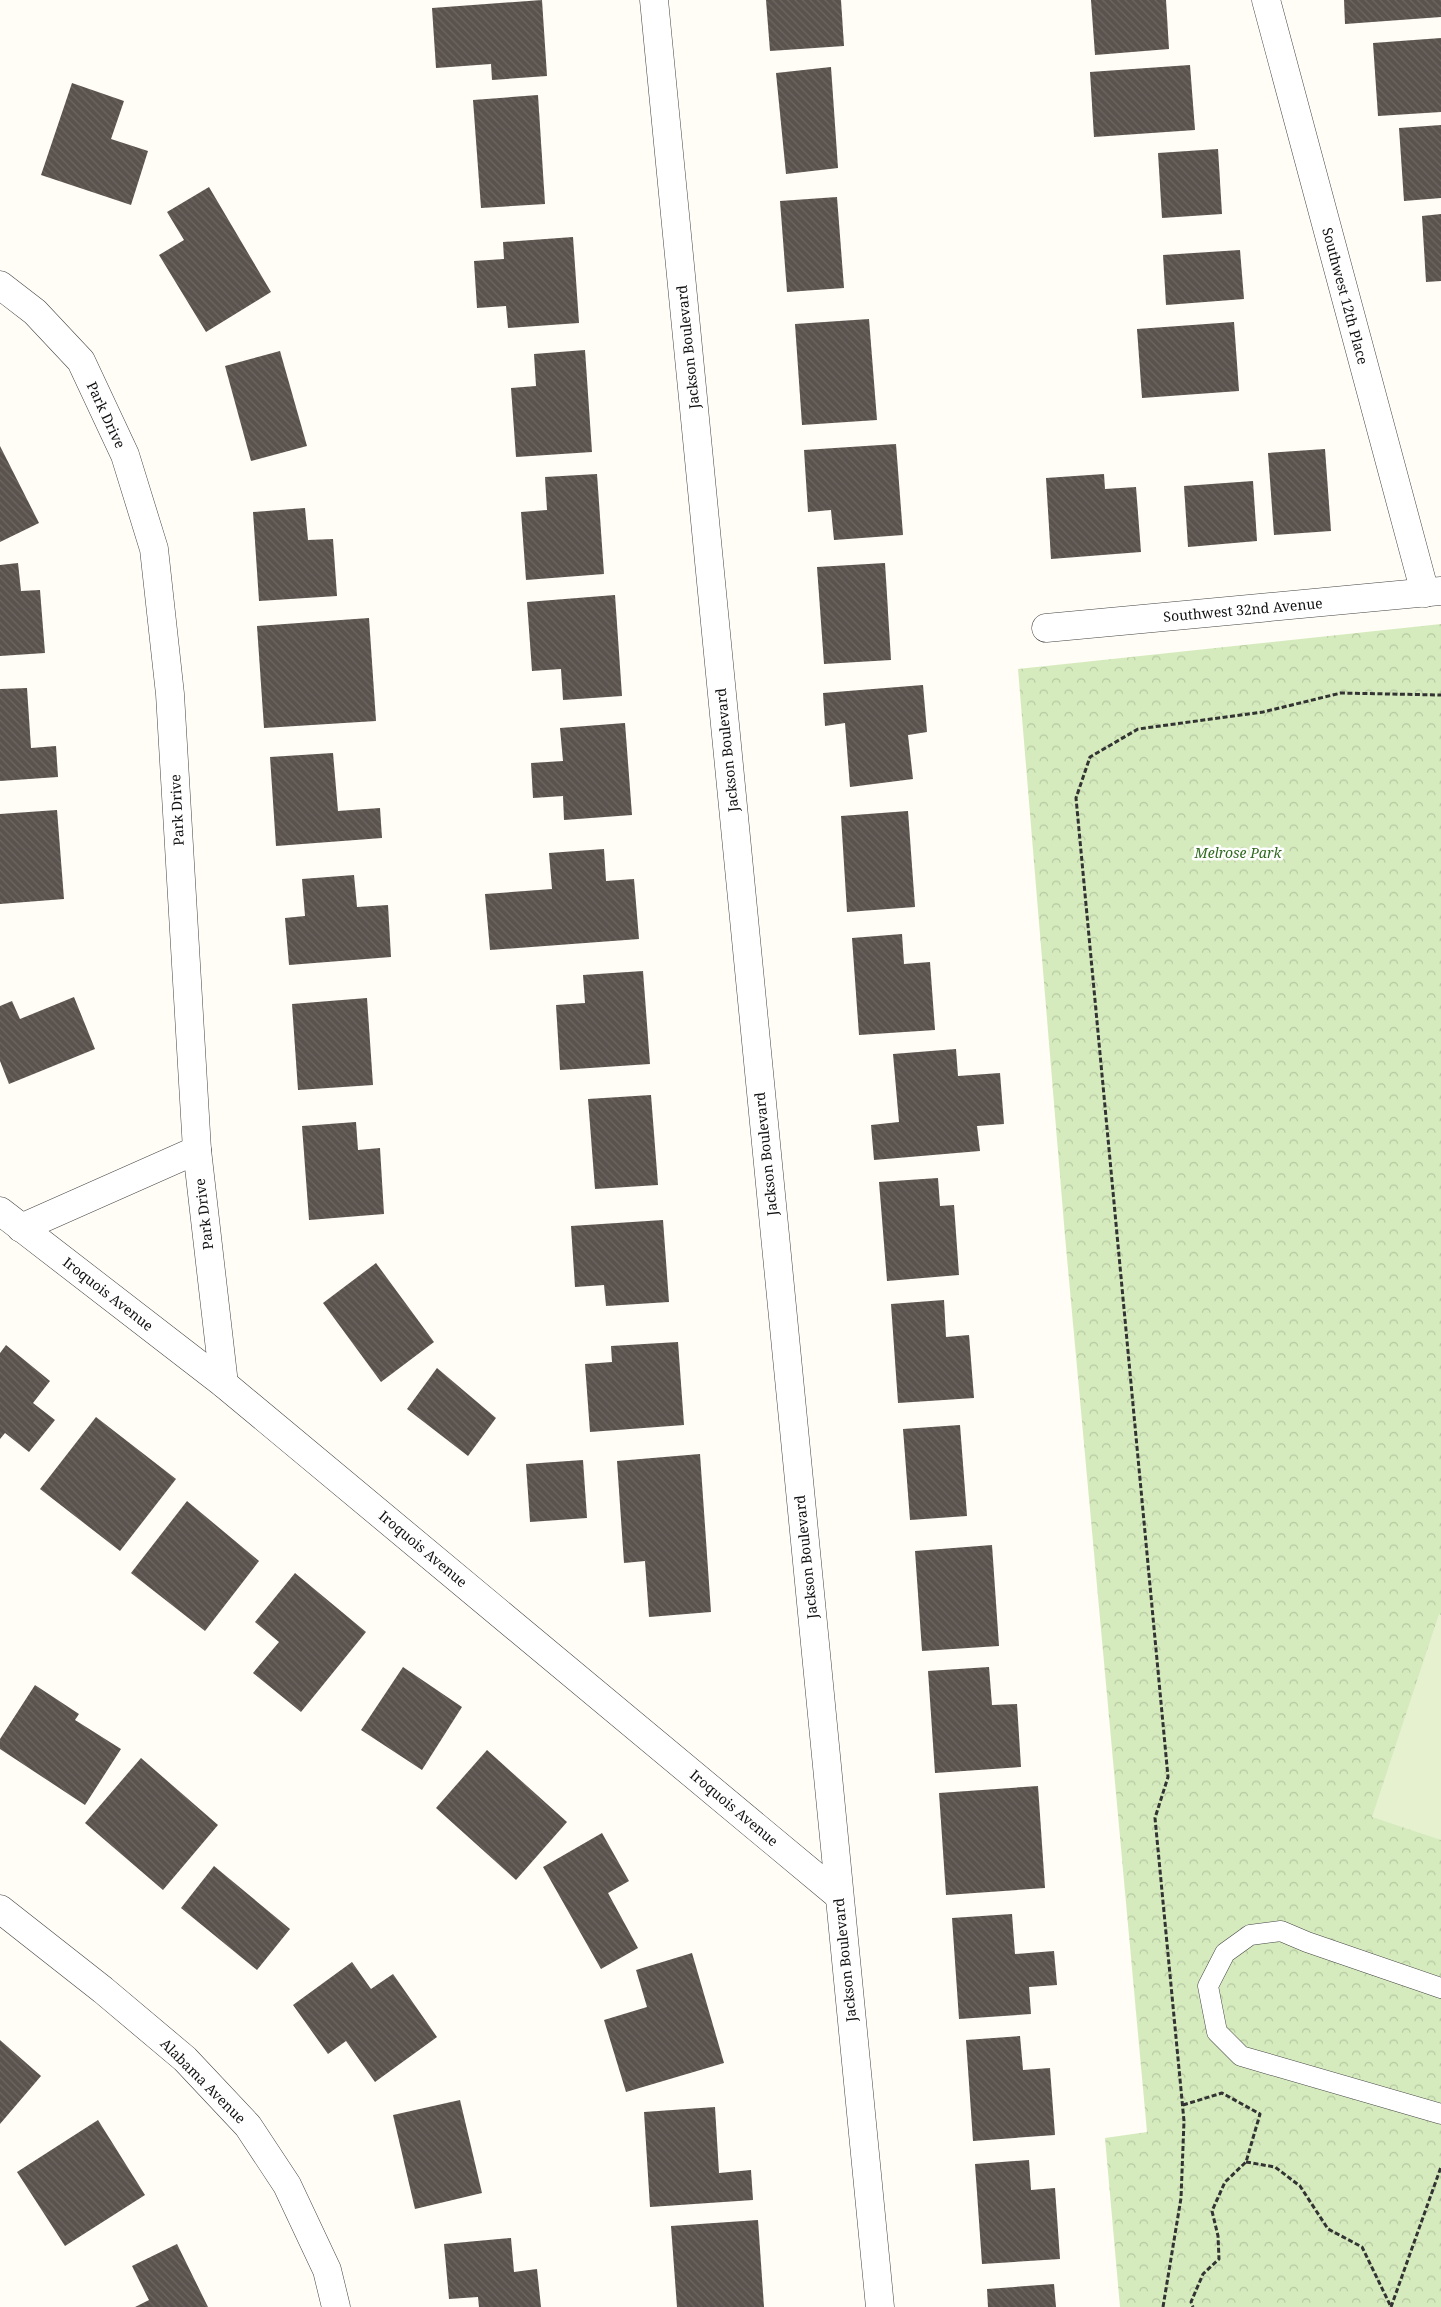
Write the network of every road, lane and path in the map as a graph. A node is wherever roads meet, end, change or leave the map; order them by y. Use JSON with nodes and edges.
{"nodes":[{"id":1,"x":654,"y":0,"type":"edge"},
{"id":2,"x":1266,"y":0,"type":"edge"},
{"id":3,"x":0,"y":285,"type":"edge"},
{"id":4,"x":1433,"y":592,"type":"edge"},
{"id":5,"x":1046,"y":628,"type":"dead end"},
{"id":6,"x":1441,"y":695,"type":"edge"},
{"id":7,"x":197,"y":1150,"type":"junction"},
{"id":8,"x":10,"y":1220,"type":"edge"},
{"id":9,"x":224,"y":1384,"type":"junction"},
{"id":10,"x":838,"y":1895,"type":"junction"},
{"id":11,"x":0,"y":1909,"type":"edge"},
{"id":12,"x":1441,"y":1988,"type":"edge"},
{"id":13,"x":1182,"y":2105,"type":"junction"},
{"id":14,"x":1441,"y":2114,"type":"edge"},
{"id":15,"x":1246,"y":2162,"type":"junction"},
{"id":16,"x":1441,"y":2167,"type":"edge"},
{"id":17,"x":336,"y":2307,"type":"edge"},
{"id":18,"x":880,"y":2307,"type":"edge"},
{"id":19,"x":1164,"y":2307,"type":"edge"},
{"id":20,"x":1193,"y":2307,"type":"edge"},
{"id":21,"x":1391,"y":2307,"type":"edge"}],
"edges":[{"from":1,"to":10,"type":"street","name":"Jackson Boulevard"},
{"from":2,"to":4,"type":"street","name":"Southwest 12th Place"},
{"from":3,"to":7,"type":"street","name":"Park Drive"},
{"from":4,"to":5,"type":"street","name":"Southwest 32nd Avenue"},
{"from":6,"to":13,"type":"path"},
{"from":7,"to":8,"type":"street"},
{"from":7,"to":9,"type":"street","name":"Park Drive"},
{"from":8,"to":9,"type":"street","name":"Iroquois Avenue"},
{"from":9,"to":10,"type":"street","name":"Iroquois Avenue"},
{"from":10,"to":18,"type":"street","name":"Jackson Boulevard"},
{"from":11,"to":17,"type":"street","name":"Alabama Avenue"},
{"from":12,"to":14,"type":"lane"},
{"from":13,"to":15,"type":"path"},
{"from":13,"to":19,"type":"path"},
{"from":15,"to":20,"type":"path"},
{"from":15,"to":21,"type":"path"},
{"from":16,"to":21,"type":"path"}]}
